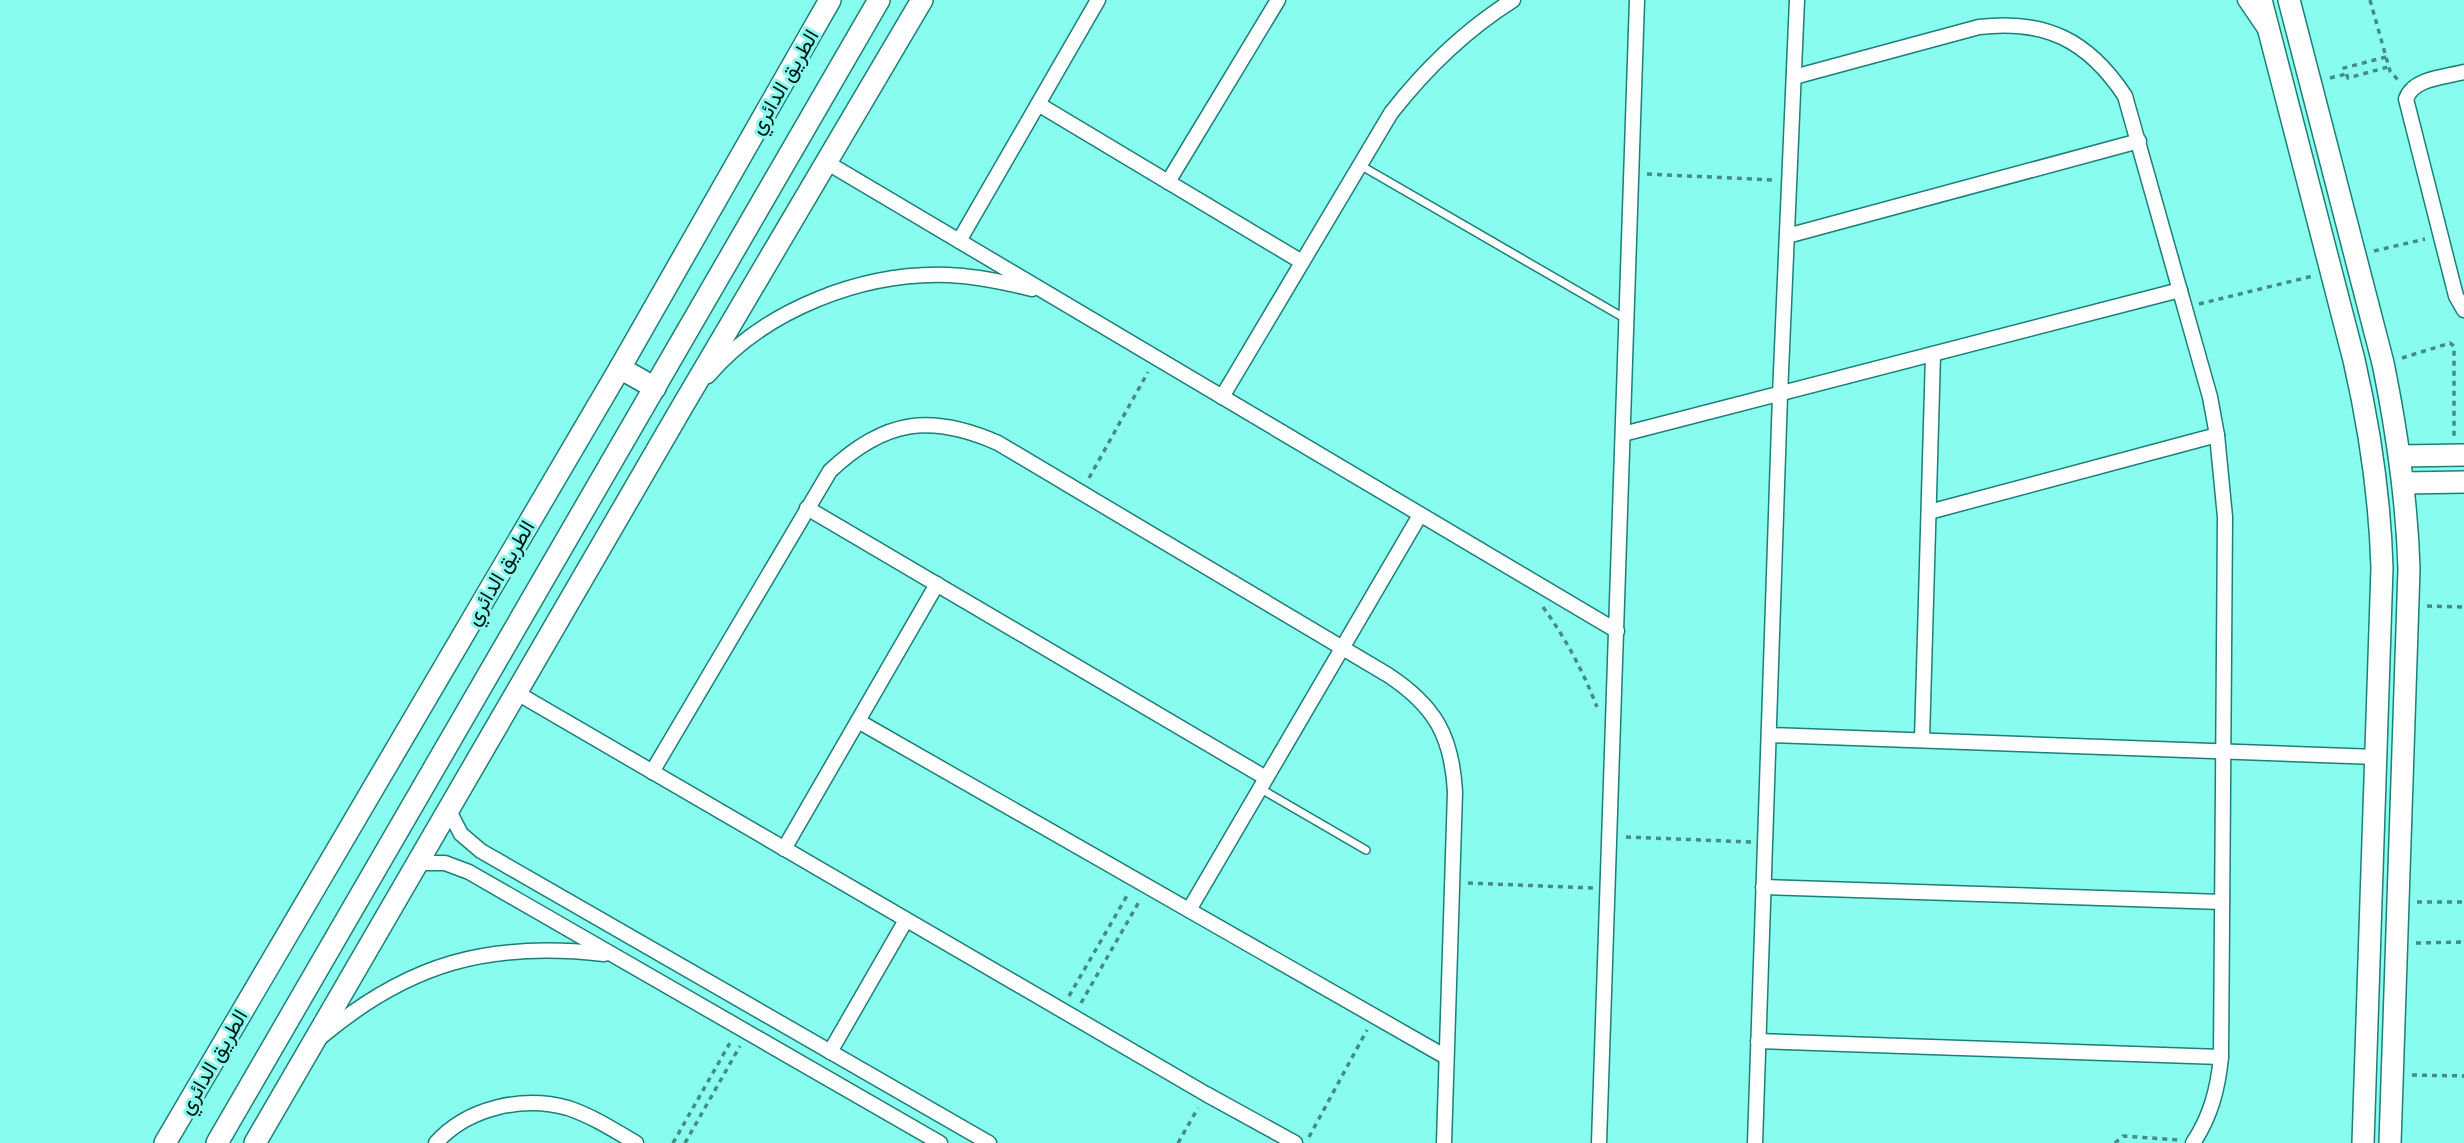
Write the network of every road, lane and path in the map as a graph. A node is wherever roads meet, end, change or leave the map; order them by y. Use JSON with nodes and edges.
{"nodes":[{"id":1,"x":830,"y":0,"type":"edge"},
{"id":2,"x":879,"y":0,"type":"edge"},
{"id":3,"x":922,"y":0,"type":"edge"},
{"id":4,"x":1098,"y":0,"type":"edge"},
{"id":5,"x":1278,"y":0,"type":"edge"},
{"id":6,"x":1513,"y":0,"type":"edge"},
{"id":7,"x":1637,"y":0,"type":"edge"},
{"id":8,"x":1797,"y":0,"type":"edge"},
{"id":9,"x":2245,"y":0,"type":"edge"},
{"id":10,"x":2261,"y":0,"type":"edge"},
{"id":11,"x":2289,"y":0,"type":"edge"},
{"id":12,"x":2370,"y":0,"type":"edge"},
{"id":13,"x":2272,"y":40,"type":"junction"},
{"id":14,"x":2386,"y":57,"type":"junction"},
{"id":15,"x":2389,"y":67,"type":"junction"},
{"id":16,"x":2464,"y":72,"type":"edge"},
{"id":17,"x":1794,"y":77,"type":"junction"},
{"id":18,"x":2412,"y":88,"type":"junction"},
{"id":19,"x":1038,"y":104,"type":"junction"},
{"id":20,"x":2139,"y":141,"type":"junction"},
{"id":21,"x":826,"y":162,"type":"junction"},
{"id":22,"x":1360,"y":165,"type":"junction"},
{"id":23,"x":1631,"y":173,"type":"junction"},
{"id":24,"x":1789,"y":181,"type":"junction"},
{"id":25,"x":1167,"y":182,"type":"junction"},
{"id":26,"x":2440,"y":235,"type":"junction"},
{"id":27,"x":1787,"y":236,"type":"junction"},
{"id":28,"x":959,"y":241,"type":"junction"},
{"id":29,"x":2355,"y":255,"type":"junction"},
{"id":30,"x":1302,"y":262,"type":"junction"},
{"id":31,"x":2332,"y":271,"type":"junction"},
{"id":32,"x":2180,"y":290,"type":"junction"},
{"id":33,"x":1048,"y":293,"type":"junction"},
{"id":34,"x":2185,"y":308,"type":"junction"},
{"id":35,"x":2464,"y":310,"type":"edge"},
{"id":36,"x":1627,"y":319,"type":"junction"},
{"id":37,"x":1933,"y":355,"type":"junction"},
{"id":38,"x":1156,"y":358,"type":"junction"},
{"id":39,"x":2382,"y":359,"type":"junction"},
{"id":40,"x":2354,"y":360,"type":"junction"},
{"id":41,"x":620,"y":368,"type":"junction"},
{"id":42,"x":655,"y":388,"type":"junction"},
{"id":43,"x":1780,"y":395,"type":"junction"},
{"id":44,"x":1222,"y":397,"type":"junction"},
{"id":45,"x":682,"y":407,"type":"junction"},
{"id":46,"x":1623,"y":434,"type":"junction"},
{"id":47,"x":2217,"y":435,"type":"junction"},
{"id":48,"x":2459,"y":455,"type":"edge"},
{"id":49,"x":2400,"y":456,"type":"junction"},
{"id":50,"x":2464,"y":482,"type":"edge"},
{"id":51,"x":2404,"y":483,"type":"junction"},
{"id":52,"x":1081,"y":492,"type":"junction"},
{"id":53,"x":807,"y":508,"type":"junction"},
{"id":54,"x":1929,"y":512,"type":"junction"},
{"id":55,"x":1420,"y":515,"type":"junction"},
{"id":56,"x":937,"y":584,"type":"junction"},
{"id":57,"x":1537,"y":599,"type":"dead end"},
{"id":58,"x":2407,"y":605,"type":"junction"},
{"id":59,"x":2464,"y":607,"type":"edge"},
{"id":60,"x":1617,"y":631,"type":"junction"},
{"id":61,"x":1343,"y":647,"type":"junction"},
{"id":62,"x":517,"y":693,"type":"junction"},
{"id":63,"x":1601,"y":716,"type":"dead end"},
{"id":64,"x":858,"y":721,"type":"junction"},
{"id":65,"x":456,"y":731,"type":"junction"},
{"id":66,"x":1769,"y":735,"type":"junction"},
{"id":67,"x":1922,"y":740,"type":"junction"},
{"id":68,"x":485,"y":748,"type":"junction"},
{"id":69,"x":2224,"y":751,"type":"junction"},
{"id":70,"x":2377,"y":757,"type":"junction"},
{"id":71,"x":652,"y":772,"type":"junction"},
{"id":72,"x":1263,"y":783,"type":"junction"},
{"id":73,"x":449,"y":811,"type":"junction"},
{"id":74,"x":1609,"y":836,"type":"junction"},
{"id":75,"x":1765,"y":842,"type":"junction"},
{"id":76,"x":784,"y":849,"type":"junction"},
{"id":77,"x":1366,"y":850,"type":"dead end"},
{"id":78,"x":420,"y":863,"type":"junction"},
{"id":79,"x":1142,"y":883,"type":"junction"},
{"id":80,"x":1452,"y":883,"type":"junction"},
{"id":81,"x":1763,"y":887,"type":"junction"},
{"id":82,"x":1608,"y":889,"type":"junction"},
{"id":83,"x":2222,"y":902,"type":"junction"},
{"id":84,"x":2398,"y":902,"type":"junction"},
{"id":85,"x":2464,"y":902,"type":"edge"},
{"id":86,"x":1189,"y":910,"type":"junction"},
{"id":87,"x":906,"y":920,"type":"junction"},
{"id":88,"x":2464,"y":942,"type":"edge"},
{"id":89,"x":2397,"y":943,"type":"junction"},
{"id":90,"x":612,"y":955,"type":"junction"},
{"id":91,"x":1067,"y":1013,"type":"junction"},
{"id":92,"x":1375,"y":1016,"type":"junction"},
{"id":93,"x":743,"y":1030,"type":"junction"},
{"id":94,"x":1758,"y":1041,"type":"junction"},
{"id":95,"x":312,"y":1045,"type":"junction"},
{"id":96,"x":831,"y":1052,"type":"junction"},
{"id":97,"x":1446,"y":1057,"type":"junction"},
{"id":98,"x":2221,"y":1057,"type":"junction"},
{"id":99,"x":2393,"y":1074,"type":"junction"},
{"id":100,"x":2464,"y":1076,"type":"edge"},
{"id":101,"x":903,"y":1094,"type":"junction"},
{"id":102,"x":1206,"y":1094,"type":"junction"},
{"id":103,"x":891,"y":1115,"type":"junction"},
{"id":104,"x":2363,"y":1133,"type":"edge"},
{"id":105,"x":2390,"y":1134,"type":"edge"},
{"id":106,"x":2194,"y":1142,"type":"edge"},
{"id":107,"x":165,"y":1143,"type":"edge"},
{"id":108,"x":217,"y":1143,"type":"edge"},
{"id":109,"x":256,"y":1143,"type":"edge"},
{"id":110,"x":436,"y":1143,"type":"edge"},
{"id":111,"x":636,"y":1143,"type":"edge"},
{"id":112,"x":673,"y":1143,"type":"edge"},
{"id":113,"x":685,"y":1143,"type":"edge"},
{"id":114,"x":940,"y":1143,"type":"edge"},
{"id":115,"x":989,"y":1143,"type":"edge"},
{"id":116,"x":1178,"y":1143,"type":"edge"},
{"id":117,"x":1295,"y":1143,"type":"edge"},
{"id":118,"x":1305,"y":1143,"type":"edge"},
{"id":119,"x":1444,"y":1143,"type":"edge"},
{"id":120,"x":1599,"y":1143,"type":"edge"},
{"id":121,"x":1755,"y":1143,"type":"edge"},
{"id":122,"x":2115,"y":1143,"type":"edge"}],
"edges":[{"from":1,"to":41,"type":"street","name":"الطريق الدائري"},
{"from":2,"to":42,"type":"street","name":"الطريق الدائري"},
{"from":3,"to":21,"type":"street"},
{"from":4,"to":19,"type":"street"},
{"from":5,"to":25,"type":"street"},
{"from":6,"to":22,"type":"street"},
{"from":7,"to":23,"type":"street"},
{"from":8,"to":17,"type":"street"},
{"from":9,"to":13,"type":"street"},
{"from":10,"to":13,"type":"street"},
{"from":11,"to":29,"type":"street"},
{"from":12,"to":14,"type":"path"},
{"from":13,"to":31,"type":"street"},
{"from":14,"to":15,"type":"path"},
{"from":14,"to":15,"type":"path"},
{"from":15,"to":18,"type":"path"},
{"from":16,"to":18,"type":"street"},
{"from":17,"to":20,"type":"street"},
{"from":17,"to":24,"type":"street"},
{"from":18,"to":26,"type":"street"},
{"from":19,"to":25,"type":"street"},
{"from":19,"to":28,"type":"street"},
{"from":20,"to":27,"type":"street"},
{"from":20,"to":32,"type":"street"},
{"from":21,"to":28,"type":"street"},
{"from":21,"to":45,"type":"street"},
{"from":22,"to":30,"type":"street"},
{"from":22,"to":36,"type":"lane"},
{"from":23,"to":24,"type":"path"},
{"from":23,"to":36,"type":"street"},
{"from":24,"to":27,"type":"street"},
{"from":25,"to":30,"type":"street"},
{"from":26,"to":29,"type":"path"},
{"from":26,"to":35,"type":"street"},
{"from":27,"to":43,"type":"street"},
{"from":28,"to":33,"type":"street"},
{"from":29,"to":39,"type":"street"},
{"from":30,"to":44,"type":"street"},
{"from":31,"to":34,"type":"path"},
{"from":31,"to":40,"type":"street"},
{"from":32,"to":34,"type":"street"},
{"from":32,"to":37,"type":"street"},
{"from":33,"to":38,"type":"street"},
{"from":33,"to":45,"type":"street"},
{"from":34,"to":47,"type":"street"},
{"from":36,"to":46,"type":"street"},
{"from":37,"to":43,"type":"street"},
{"from":37,"to":54,"type":"street"},
{"from":38,"to":44,"type":"street"},
{"from":38,"to":52,"type":"path"},
{"from":39,"to":40,"type":"street"},
{"from":39,"to":48,"type":"path"},
{"from":39,"to":49,"type":"street"},
{"from":40,"to":70,"type":"street"},
{"from":41,"to":42,"type":"street"},
{"from":41,"to":107,"type":"street","name":"الطريق الدائري"},
{"from":42,"to":65,"type":"street","name":"الطريق الدائري"},
{"from":43,"to":46,"type":"street"},
{"from":43,"to":66,"type":"street"},
{"from":44,"to":55,"type":"street"},
{"from":45,"to":62,"type":"street"},
{"from":46,"to":60,"type":"street"},
{"from":47,"to":54,"type":"street"},
{"from":47,"to":69,"type":"street"},
{"from":48,"to":49,"type":"street"},
{"from":49,"to":51,"type":"street"},
{"from":50,"to":51,"type":"street"},
{"from":51,"to":58,"type":"street"},
{"from":52,"to":53,"type":"street"},
{"from":52,"to":61,"type":"street"},
{"from":53,"to":56,"type":"street"},
{"from":53,"to":71,"type":"street"},
{"from":54,"to":67,"type":"street"},
{"from":55,"to":60,"type":"street"},
{"from":55,"to":61,"type":"street"},
{"from":56,"to":64,"type":"street"},
{"from":56,"to":72,"type":"street"},
{"from":57,"to":63,"type":"path"},
{"from":58,"to":59,"type":"path"},
{"from":58,"to":84,"type":"street"},
{"from":60,"to":74,"type":"street"},
{"from":61,"to":72,"type":"street"},
{"from":61,"to":80,"type":"street"},
{"from":62,"to":68,"type":"street"},
{"from":62,"to":71,"type":"street"},
{"from":64,"to":76,"type":"street"},
{"from":64,"to":79,"type":"street"},
{"from":65,"to":68,"type":"street"},
{"from":65,"to":108,"type":"street","name":"الطريق الدائري"},
{"from":66,"to":67,"type":"street"},
{"from":66,"to":75,"type":"street"},
{"from":67,"to":69,"type":"street"},
{"from":68,"to":73,"type":"street"},
{"from":69,"to":70,"type":"street"},
{"from":69,"to":83,"type":"street"},
{"from":70,"to":104,"type":"street"},
{"from":71,"to":76,"type":"street"},
{"from":72,"to":77,"type":"lane"},
{"from":72,"to":86,"type":"street"},
{"from":73,"to":78,"type":"street"},
{"from":73,"to":96,"type":"street"},
{"from":74,"to":75,"type":"path"},
{"from":74,"to":82,"type":"street"},
{"from":75,"to":81,"type":"street"},
{"from":76,"to":87,"type":"street"},
{"from":78,"to":90,"type":"street"},
{"from":78,"to":95,"type":"street"},
{"from":79,"to":86,"type":"street"},
{"from":79,"to":91,"type":"path"},
{"from":79,"to":91,"type":"path"},
{"from":80,"to":82,"type":"path"},
{"from":80,"to":97,"type":"street"},
{"from":81,"to":83,"type":"street"},
{"from":81,"to":94,"type":"street"},
{"from":82,"to":120,"type":"street"},
{"from":83,"to":98,"type":"street"},
{"from":84,"to":85,"type":"path"},
{"from":84,"to":89,"type":"street"},
{"from":86,"to":92,"type":"street"},
{"from":87,"to":91,"type":"street"},
{"from":87,"to":96,"type":"street"},
{"from":88,"to":89,"type":"path"},
{"from":89,"to":99,"type":"street"},
{"from":90,"to":93,"type":"street"},
{"from":90,"to":95,"type":"street"},
{"from":91,"to":102,"type":"street"},
{"from":92,"to":97,"type":"street"},
{"from":92,"to":118,"type":"path"},
{"from":93,"to":103,"type":"street"},
{"from":93,"to":112,"type":"path"},
{"from":93,"to":113,"type":"path"},
{"from":94,"to":98,"type":"street"},
{"from":94,"to":121,"type":"street"},
{"from":95,"to":109,"type":"street"},
{"from":96,"to":101,"type":"street"},
{"from":97,"to":119,"type":"street"},
{"from":98,"to":106,"type":"street"},
{"from":99,"to":100,"type":"path"},
{"from":99,"to":105,"type":"street"},
{"from":101,"to":103,"type":"street"},
{"from":101,"to":115,"type":"street"},
{"from":102,"to":116,"type":"path"},
{"from":102,"to":117,"type":"street"},
{"from":103,"to":114,"type":"street"},
{"from":104,"to":105,"type":"street"},
{"from":106,"to":122,"type":"path"},
{"from":110,"to":111,"type":"street"}]}
